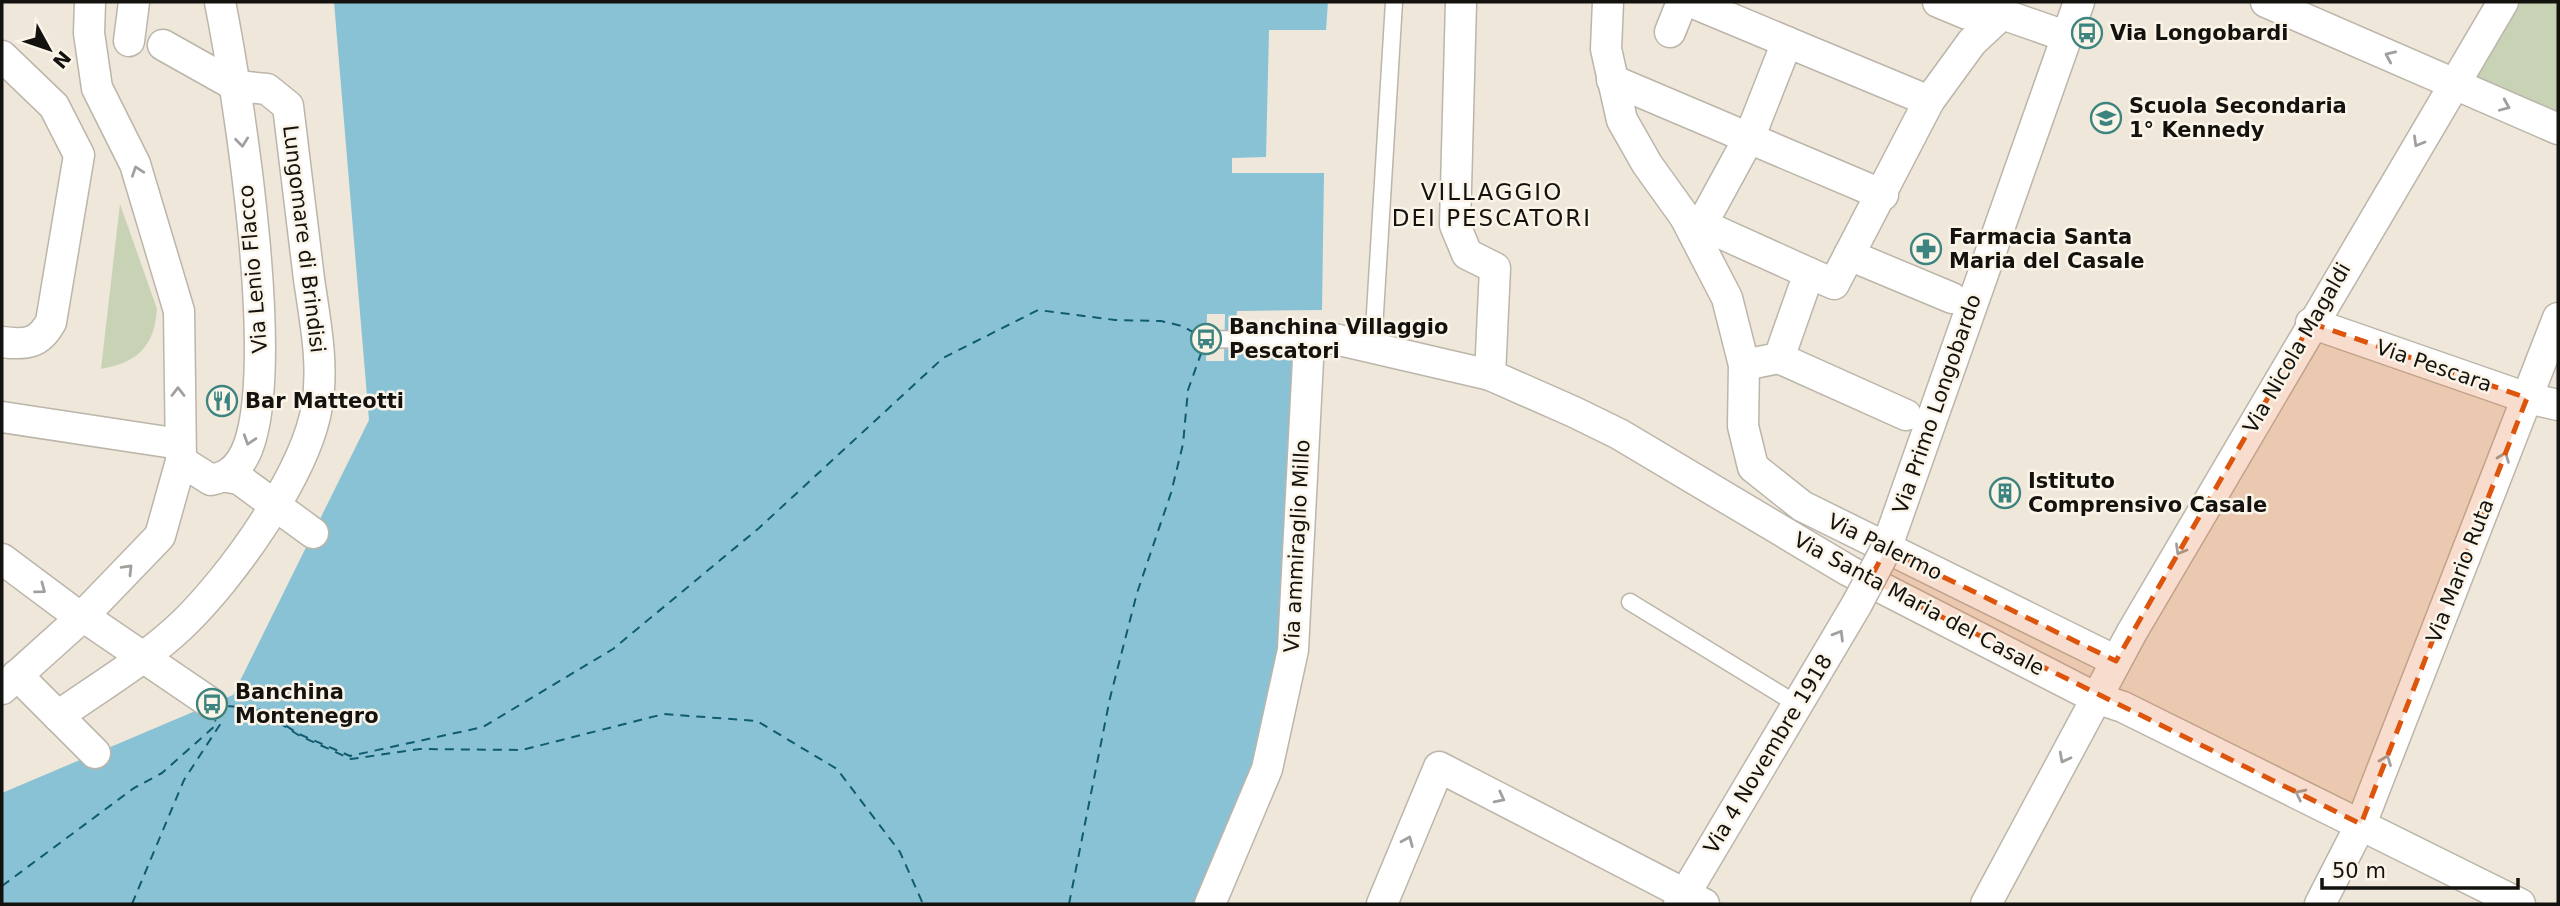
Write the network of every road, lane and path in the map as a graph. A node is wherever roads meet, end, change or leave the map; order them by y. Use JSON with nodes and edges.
{"nodes":[{"id":1,"x":90,"y":2,"type":"edge"},
{"id":2,"x":134,"y":2,"type":"edge"},
{"id":3,"x":220,"y":2,"type":"edge"},
{"id":4,"x":1394,"y":2,"type":"edge"},
{"id":5,"x":1461,"y":2,"type":"edge"},
{"id":6,"x":1608,"y":2,"type":"edge"},
{"id":7,"x":1682,"y":2,"type":"edge"},
{"id":8,"x":1691,"y":2,"type":"edge"},
{"id":9,"x":1938,"y":2,"type":"edge"},
{"id":10,"x":2079,"y":2,"type":"edge"},
{"id":11,"x":2266,"y":2,"type":"edge"},
{"id":12,"x":2503,"y":2,"type":"edge"},
{"id":13,"x":1997,"y":8,"type":"edge"},
{"id":14,"x":1670,"y":32,"type":"dead end"},
{"id":15,"x":2068,"y":37,"type":"junction"},
{"id":16,"x":129,"y":41,"type":"dead end"},
{"id":17,"x":1787,"y":41,"type":"junction"},
{"id":18,"x":163,"y":45,"type":"dead end"},
{"id":19,"x":2,"y":56,"type":"edge"},
{"id":20,"x":1612,"y":80,"type":"junction"},
{"id":21,"x":2452,"y":83,"type":"junction"},
{"id":22,"x":236,"y":86,"type":"junction"},
{"id":23,"x":1929,"y":102,"type":"junction"},
{"id":24,"x":2558,"y":129,"type":"edge"},
{"id":25,"x":1750,"y":136,"type":"junction"},
{"id":26,"x":1883,"y":194,"type":"junction"},
{"id":27,"x":1693,"y":220,"type":"junction"},
{"id":28,"x":1849,"y":255,"type":"junction"},
{"id":29,"x":1810,"y":273,"type":"junction"},
{"id":30,"x":1952,"y":298,"type":"dead end"},
{"id":31,"x":2558,"y":318,"type":"edge"},
{"id":32,"x":2311,"y":323,"type":"junction"},
{"id":33,"x":1206,"y":340,"type":"dead end"},
{"id":34,"x":1309,"y":341,"type":"junction"},
{"id":35,"x":2,"y":342,"type":"edge"},
{"id":36,"x":1373,"y":346,"type":"junction"},
{"id":37,"x":1779,"y":358,"type":"junction"},
{"id":38,"x":1744,"y":365,"type":"junction"},
{"id":39,"x":1490,"y":376,"type":"junction"},
{"id":40,"x":2527,"y":398,"type":"junction"},
{"id":41,"x":2558,"y":405,"type":"edge"},
{"id":42,"x":1906,"y":415,"type":"dead end"},
{"id":43,"x":2,"y":417,"type":"edge"},
{"id":44,"x":180,"y":452,"type":"junction"},
{"id":45,"x":227,"y":477,"type":"junction"},
{"id":46,"x":275,"y":505,"type":"junction"},
{"id":47,"x":313,"y":533,"type":"dead end"},
{"id":48,"x":1886,"y":549,"type":"junction"},
{"id":49,"x":2,"y":559,"type":"edge"},
{"id":50,"x":1630,"y":602,"type":"dead end"},
{"id":51,"x":1857,"y":604,"type":"joint"},
{"id":52,"x":84,"y":619,"type":"junction"},
{"id":53,"x":144,"y":656,"type":"junction"},
{"id":54,"x":2116,"y":661,"type":"junction"},
{"id":55,"x":10,"y":682,"type":"edge"},
{"id":56,"x":2096,"y":698,"type":"junction"},
{"id":57,"x":212,"y":704,"type":"dead end"},
{"id":58,"x":1798,"y":705,"type":"junction"},
{"id":59,"x":58,"y":716,"type":"junction"},
{"id":60,"x":95,"y":753,"type":"dead end"},
{"id":61,"x":2361,"y":824,"type":"junction"},
{"id":62,"x":1689,"y":901,"type":"edge"},
{"id":63,"x":1210,"y":904,"type":"edge"},
{"id":64,"x":1382,"y":904,"type":"edge"},
{"id":65,"x":1986,"y":904,"type":"edge"},
{"id":66,"x":2320,"y":904,"type":"edge"},
{"id":67,"x":2520,"y":904,"type":"edge"}],
"edges":[{"from":44,"to":1,"type":"street","one_way":true},
{"from":2,"to":16,"type":"street"},
{"from":3,"to":22,"type":"street","name":"Via Lenio Flacco"},
{"from":4,"to":36,"type":"lane"},
{"from":5,"to":39,"type":"street"},
{"from":6,"to":20,"type":"street","name":"Via Palermo"},
{"from":7,"to":14,"type":"street"},
{"from":8,"to":17,"type":"street"},
{"from":9,"to":13,"type":"street"},
{"from":10,"to":15,"type":"street","name":"Via Primo Longobardo"},
{"from":21,"to":11,"type":"street","one_way":true},
{"from":12,"to":21,"type":"street","name":"Via Nicola Magaldi"},
{"from":13,"to":15,"type":"street"},
{"from":13,"to":23,"type":"street"},
{"from":15,"to":48,"type":"street","name":"Via Primo Longobardo"},
{"from":17,"to":23,"type":"street"},
{"from":17,"to":25,"type":"street"},
{"from":18,"to":22,"type":"street","name":"Lungomare di Brindisi"},
{"from":19,"to":35,"type":"street"},
{"from":20,"to":25,"type":"street"},
{"from":20,"to":27,"type":"street","name":"Via Palermo"},
{"from":21,"to":24,"type":"street","one_way":true},
{"from":21,"to":32,"type":"street","name":"Via Nicola Magaldi","one_way":true},
{"from":22,"to":45,"type":"street","name":"Via Lenio Flacco","one_way":true},
{"from":22,"to":46,"type":"street","name":"Lungomare di Brindisi"},
{"from":23,"to":26,"type":"street"},
{"from":25,"to":26,"type":"street"},
{"from":25,"to":27,"type":"street"},
{"from":26,"to":28,"type":"street"},
{"from":27,"to":29,"type":"street","name":"Via Palermo"},
{"from":27,"to":38,"type":"street","name":"Via Palermo"},
{"from":28,"to":29,"type":"street","name":"Via Palermo"},
{"from":28,"to":30,"type":"street"},
{"from":29,"to":37,"type":"street"},
{"from":31,"to":40,"type":"street","name":"Via Mario Ruta"},
{"from":32,"to":40,"type":"street","name":"Via Pescara"},
{"from":32,"to":54,"type":"street","name":"Via Nicola Magaldi","one_way":true},
{"from":33,"to":34,"type":"lane"},
{"from":34,"to":36,"type":"street","name":"Via Santa Maria del Casale"},
{"from":34,"to":63,"type":"street","name":"Via ammiraglio Millo"},
{"from":36,"to":39,"type":"street","name":"Via Santa Maria del Casale"},
{"from":37,"to":38,"type":"street"},
{"from":37,"to":42,"type":"street"},
{"from":38,"to":48,"type":"street","name":"Via Palermo"},
{"from":39,"to":56,"type":"street","name":"Via Santa Maria del Casale"},
{"from":40,"to":41,"type":"street","name":"Via Pescara"},
{"from":61,"to":40,"type":"street","name":"Via Mario Ruta","one_way":true},
{"from":43,"to":44,"type":"street"},
{"from":44,"to":45,"type":"street"},
{"from":52,"to":44,"type":"street","one_way":true},
{"from":45,"to":46,"type":"street"},
{"from":46,"to":47,"type":"street"},
{"from":46,"to":53,"type":"street","name":"Lungomare di Brindisi"},
{"from":48,"to":51,"type":"street","name":"Via Primo Longobardo","bridge":true},
{"from":48,"to":54,"type":"street","name":"Via Palermo"},
{"from":49,"to":52,"type":"street","one_way":true},
{"from":50,"to":58,"type":"lane"},
{"from":58,"to":51,"type":"street","name":"Via 4 Novembre 1918","one_way":true},
{"from":52,"to":53,"type":"street"},
{"from":52,"to":55,"type":"street"},
{"from":53,"to":57,"type":"street"},
{"from":53,"to":59,"type":"street","name":"Lungomare di Brindisi"},
{"from":54,"to":56,"type":"street","name":"Via Nicola Magaldi"},
{"from":55,"to":59,"type":"street"},
{"from":61,"to":56,"type":"street","name":"Via Santa Maria del Casale","one_way":true},
{"from":56,"to":65,"type":"street","name":"Via Nicola Magaldi","one_way":true},
{"from":58,"to":62,"type":"street","name":"Via 4 Novembre 1918"},
{"from":59,"to":60,"type":"street"},
{"from":61,"to":66,"type":"street","name":"Via Mario Ruta"},
{"from":61,"to":67,"type":"street","name":"Via Santa Maria del Casale"},
{"from":64,"to":62,"type":"street","one_way":true}]}
